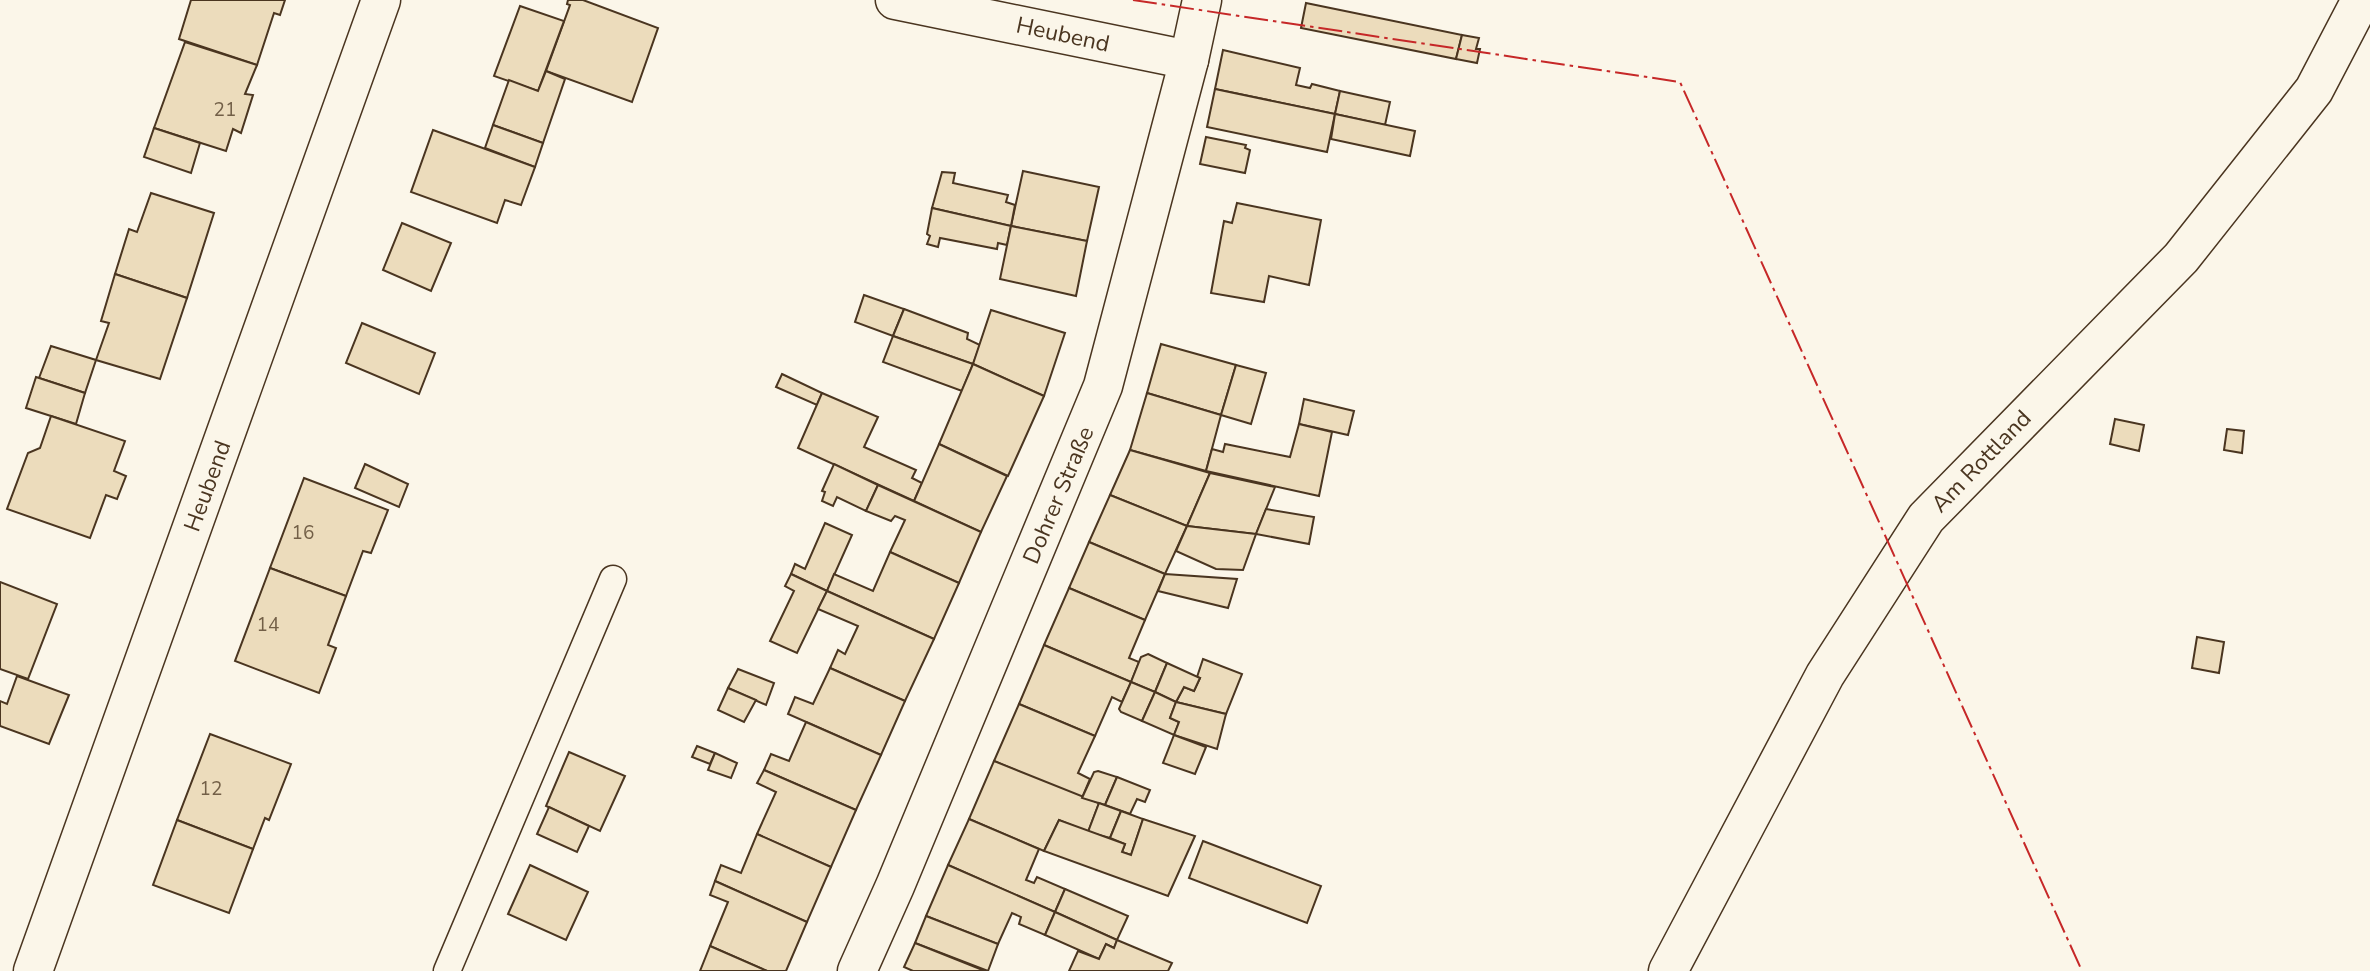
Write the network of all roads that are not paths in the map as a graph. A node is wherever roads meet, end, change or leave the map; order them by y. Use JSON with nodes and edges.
{"nodes":[{"id":1,"x":381,"y":0,"type":"edge"},
{"id":2,"x":895,"y":0,"type":"edge"},
{"id":3,"x":1202,"y":0,"type":"edge"},
{"id":4,"x":2361,"y":0,"type":"edge"},
{"id":5,"x":1189,"y":60,"type":"junction"},
{"id":6,"x":613,"y":579,"type":"dead end"},
{"id":7,"x":33,"y":971,"type":"edge"},
{"id":8,"x":447,"y":971,"type":"edge"},
{"id":9,"x":857,"y":971,"type":"edge"},
{"id":10,"x":1668,"y":971,"type":"edge"}],
"edges":[{"from":1,"to":7,"type":"street","name":"Heubend"},
{"from":2,"to":5,"type":"street","name":"Heubend"},
{"from":3,"to":5,"type":"street","name":"Dohrer Straße"},
{"from":4,"to":10,"type":"street","name":"Am Rottland"},
{"from":5,"to":9,"type":"street","name":"Dohrer Straße"},
{"from":6,"to":8,"type":"lane"}]}
